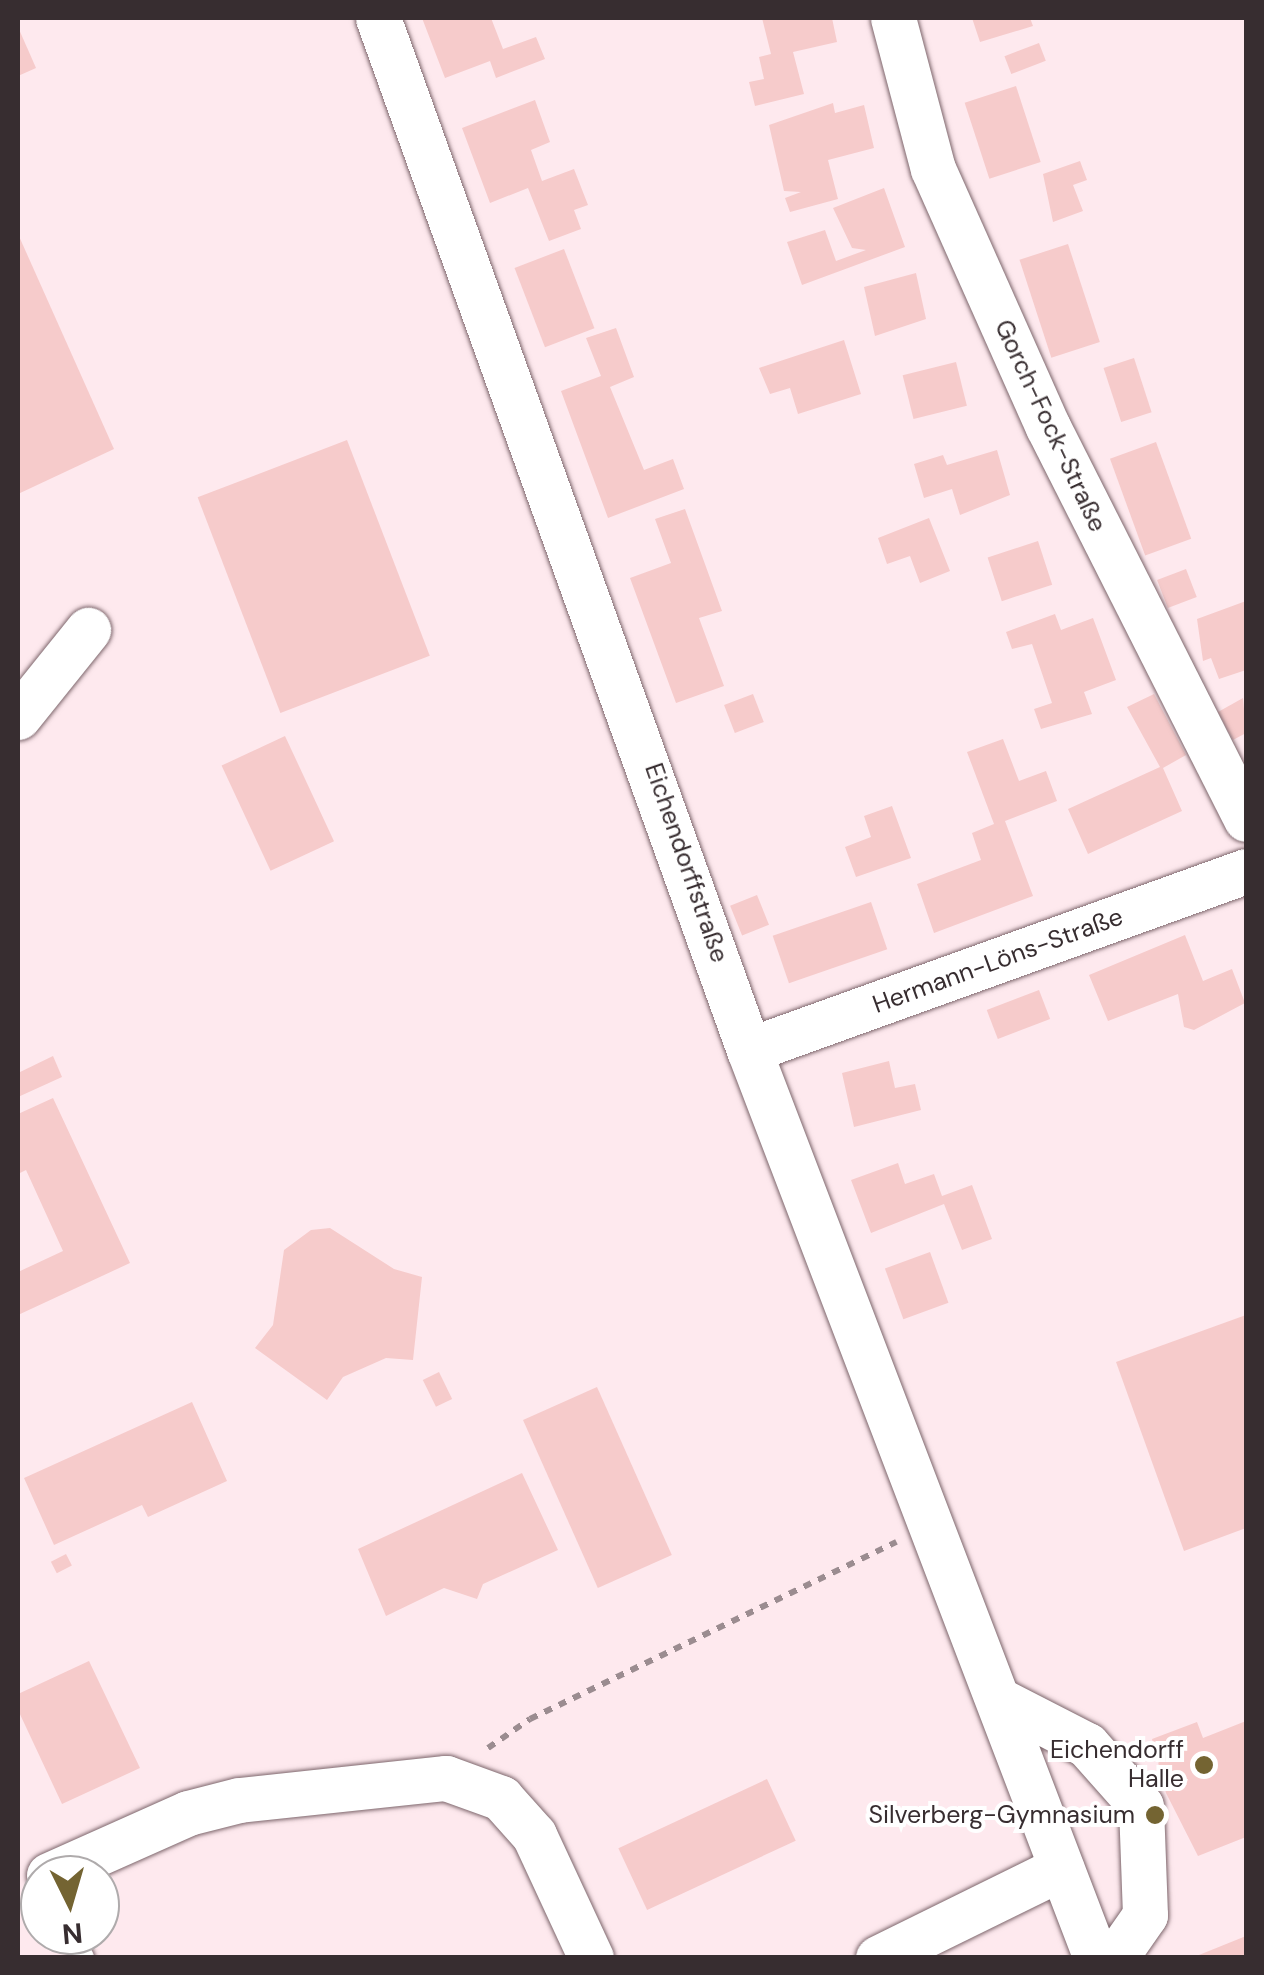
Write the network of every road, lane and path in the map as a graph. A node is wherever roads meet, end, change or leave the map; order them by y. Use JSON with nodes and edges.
{"nodes":[{"id":1,"x":378,"y":18,"type":"edge"},
{"id":2,"x":893,"y":18,"type":"edge"},
{"id":3,"x":88,"y":630,"type":"dead end"},
{"id":4,"x":18,"y":717,"type":"edge"},
{"id":5,"x":1246,"y":819,"type":"edge"},
{"id":6,"x":1246,"y":871,"type":"edge"},
{"id":7,"x":750,"y":1050,"type":"junction"},
{"id":8,"x":936,"y":1524,"type":"junction"},
{"id":9,"x":1005,"y":1703,"type":"junction"},
{"id":10,"x":446,"y":1778,"type":"junction"},
{"id":11,"x":94,"y":1855,"type":"edge"},
{"id":12,"x":1061,"y":1868,"type":"junction"},
{"id":13,"x":591,"y":1958,"type":"edge"},
{"id":14,"x":878,"y":1958,"type":"edge"},
{"id":15,"x":1096,"y":1958,"type":"edge"},
{"id":16,"x":1115,"y":1958,"type":"edge"}],
"edges":[{"from":1,"to":7,"type":"street","name":"Eichendorffstraße"},
{"from":2,"to":5,"type":"street","name":"Gorch-Fock-Straße"},
{"from":3,"to":4,"type":"street"},
{"from":6,"to":7,"type":"street","name":"Hermann-Löns-Straße"},
{"from":7,"to":8,"type":"street","name":"Eichendorffstraße"},
{"from":8,"to":9,"type":"street","name":"Eichendorffstraße"},
{"from":8,"to":10,"type":"path"},
{"from":9,"to":12,"type":"street","name":"Eichendorffstraße"},
{"from":9,"to":16,"type":"street"},
{"from":10,"to":11,"type":"street"},
{"from":10,"to":13,"type":"street"},
{"from":12,"to":14,"type":"street"},
{"from":12,"to":15,"type":"street","name":"Eichendorffstraße"}]}
